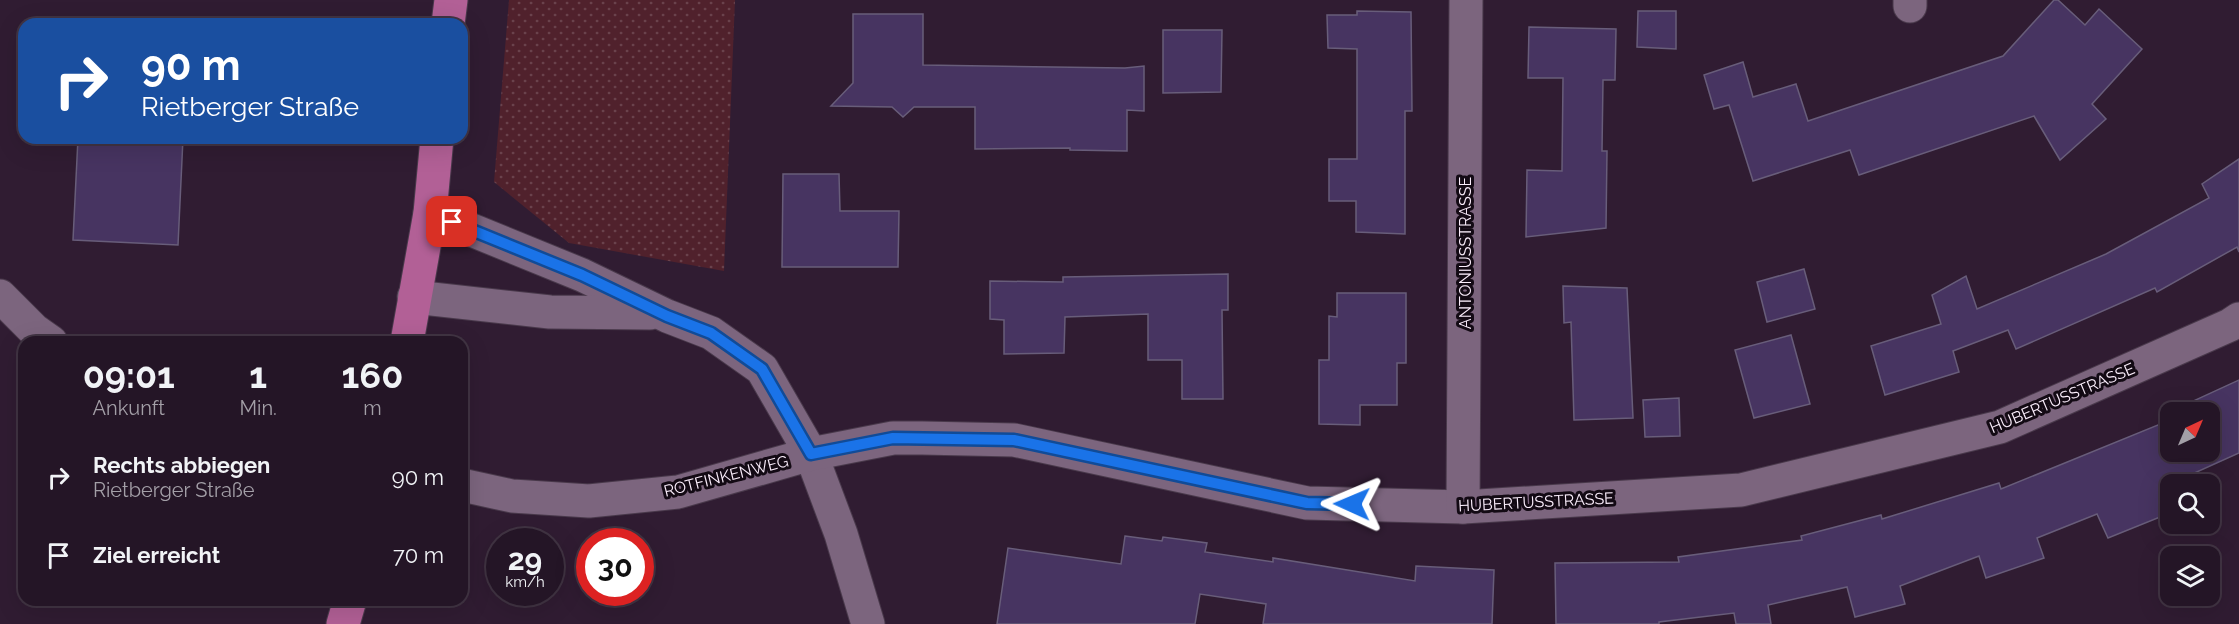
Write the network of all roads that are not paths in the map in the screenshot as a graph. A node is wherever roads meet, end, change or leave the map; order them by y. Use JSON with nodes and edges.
{"nodes":[{"id":1,"x":451,"y":0,"type":"edge"},
{"id":2,"x":1466,"y":0,"type":"edge"},
{"id":3,"x":449,"y":18,"type":"edge"},
{"id":4,"x":436,"y":144,"type":"edge"},
{"id":5,"x":430,"y":213,"type":"junction"},
{"id":6,"x":0,"y":296,"type":"edge"},
{"id":7,"x":414,"y":297,"type":"junction"},
{"id":8,"x":661,"y":313,"type":"junction"},
{"id":9,"x":2239,"y":319,"type":"edge"},
{"id":10,"x":42,"y":336,"type":"edge"},
{"id":11,"x":408,"y":336,"type":"edge"},
{"id":12,"x":811,"y":454,"type":"junction"},
{"id":13,"x":468,"y":486,"type":"edge"},
{"id":14,"x":1463,"y":507,"type":"junction"},
{"id":15,"x":348,"y":606,"type":"edge"},
{"id":16,"x":343,"y":624,"type":"edge"},
{"id":17,"x":868,"y":624,"type":"edge"}],
"edges":[{"from":1,"to":3,"type":"main road"},
{"from":2,"to":14,"type":"street","name":"ANTONIUSSTRASSE"},
{"from":4,"to":5,"type":"main road"},
{"from":5,"to":7,"type":"main road"},
{"from":5,"to":8,"type":"street"},
{"from":6,"to":10,"type":"street"},
{"from":7,"to":8,"type":"street"},
{"from":7,"to":11,"type":"main road"},
{"from":8,"to":12,"type":"street"},
{"from":9,"to":14,"type":"street","name":"HUBERTUSSTRASSE"},
{"from":12,"to":13,"type":"street","name":"ROTFINKENWEG"},
{"from":12,"to":14,"type":"street","name":"HUBERTUSSTRASSE"},
{"from":12,"to":17,"type":"street"},
{"from":15,"to":16,"type":"main road"}]}
